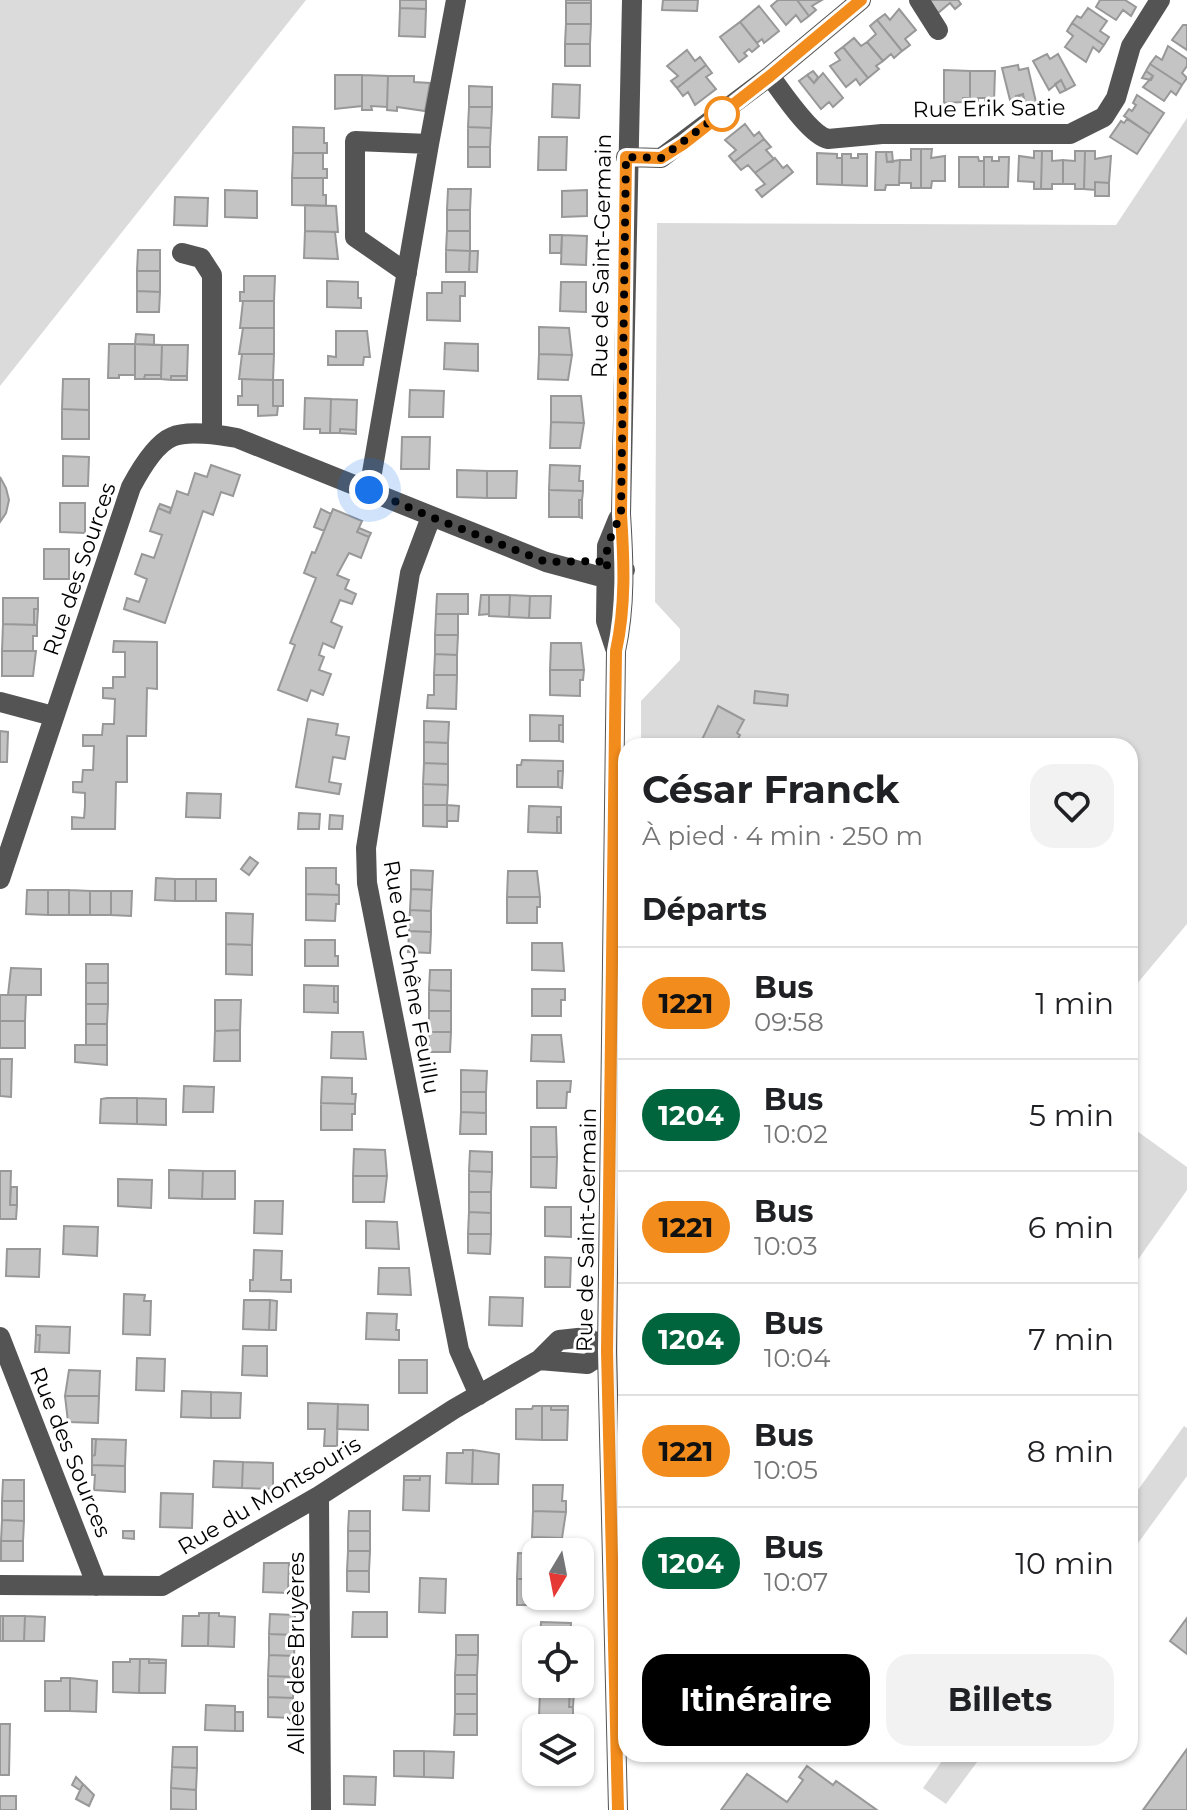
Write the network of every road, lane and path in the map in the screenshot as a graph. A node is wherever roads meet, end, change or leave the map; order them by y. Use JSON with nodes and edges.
{"nodes":[{"id":1,"x":456,"y":0,"type":"edge"},
{"id":2,"x":632,"y":0,"type":"edge"},
{"id":3,"x":861,"y":0,"type":"edge"},
{"id":4,"x":919,"y":0,"type":"edge"},
{"id":5,"x":1160,"y":0,"type":"edge"},
{"id":6,"x":938,"y":30,"type":"dead end"},
{"id":7,"x":770,"y":76,"type":"junction"},
{"id":8,"x":429,"y":144,"type":"junction"},
{"id":9,"x":626,"y":157,"type":"junction"},
{"id":10,"x":182,"y":253,"type":"dead end"},
{"id":11,"x":407,"y":273,"type":"junction"},
{"id":12,"x":212,"y":433,"type":"junction"},
{"id":13,"x":369,"y":490,"type":"junction"},
{"id":14,"x":431,"y":517,"type":"junction"},
{"id":15,"x":616,"y":569,"type":"junction"},
{"id":16,"x":0,"y":702,"type":"edge"},
{"id":17,"x":53,"y":716,"type":"junction"},
{"id":18,"x":0,"y":879,"type":"edge"},
{"id":19,"x":0,"y":1337,"type":"edge"},
{"id":20,"x":607,"y":1351,"type":"junction"},
{"id":21,"x":479,"y":1395,"type":"junction"},
{"id":22,"x":319,"y":1496,"type":"junction"},
{"id":23,"x":0,"y":1585,"type":"edge"},
{"id":24,"x":97,"y":1586,"type":"junction"},
{"id":25,"x":321,"y":1810,"type":"edge"},
{"id":26,"x":618,"y":1810,"type":"edge"}],
"edges":[{"from":1,"to":8,"type":"street"},
{"from":2,"to":9,"type":"street","name":"Rue de Saint-Germain"},
{"from":3,"to":7,"type":"street"},
{"from":4,"to":6,"type":"street"},
{"from":5,"to":7,"type":"street","name":"Rue Erik Satie"},
{"from":7,"to":9,"type":"street"},
{"from":8,"to":11,"type":"street"},
{"from":8,"to":11,"type":"street"},
{"from":9,"to":15,"type":"street","name":"Rue de Saint-Germain"},
{"from":10,"to":12,"type":"street"},
{"from":11,"to":13,"type":"street"},
{"from":12,"to":13,"type":"street","name":"Rue des Sources"},
{"from":12,"to":17,"type":"street","name":"Rue des Sources"},
{"from":13,"to":14,"type":"street","name":"Rue des Sources"},
{"from":14,"to":15,"type":"street","name":"Rue des Sources"},
{"from":14,"to":21,"type":"street","name":"Rue du Chêne Feuillu"},
{"from":15,"to":20,"type":"street","name":"Rue de Saint-Germain"},
{"from":16,"to":17,"type":"street"},
{"from":17,"to":18,"type":"street","name":"Rue des Sources"},
{"from":19,"to":24,"type":"street","name":"Rue des Sources"},
{"from":20,"to":21,"type":"street","name":"Rue du Montsouris"},
{"from":20,"to":26,"type":"street","name":"Rue de Saint-Germain"},
{"from":21,"to":22,"type":"street","name":"Rue du Montsouris"},
{"from":22,"to":24,"type":"street","name":"Rue du Montsouris"},
{"from":22,"to":25,"type":"street","name":"Allée des Bruyères"},
{"from":23,"to":24,"type":"street","name":"Rue du Montsouris"}]}
